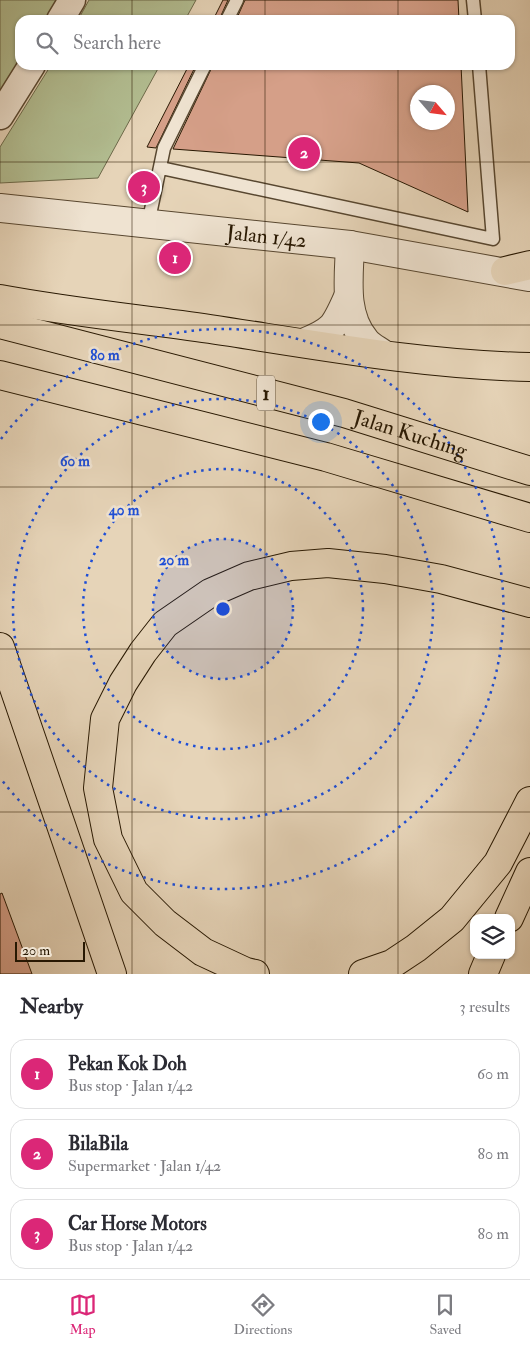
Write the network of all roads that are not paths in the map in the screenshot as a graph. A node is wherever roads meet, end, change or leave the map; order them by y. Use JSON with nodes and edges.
{"nodes":[{"id":1,"x":72,"y":0,"type":"edge"},
{"id":2,"x":237,"y":0,"type":"edge"},
{"id":3,"x":474,"y":0,"type":"edge"},
{"id":4,"x":63,"y":15,"type":"edge"},
{"id":5,"x":230,"y":15,"type":"edge"},
{"id":6,"x":475,"y":15,"type":"edge"},
{"id":7,"x":29,"y":70,"type":"edge"},
{"id":8,"x":203,"y":70,"type":"edge"},
{"id":9,"x":479,"y":70,"type":"edge"},
{"id":10,"x":0,"y":116,"type":"edge"},
{"id":11,"x":161,"y":168,"type":"junction"},
{"id":12,"x":0,"y":208,"type":"edge"},
{"id":13,"x":148,"y":224,"type":"junction"},
{"id":14,"x":350,"y":245,"type":"junction"},
{"id":15,"x":522,"y":271,"type":"edge"},
{"id":16,"x":348,"y":297,"type":"junction"},
{"id":17,"x":0,"y":300,"type":"edge"},
{"id":18,"x":0,"y":324,"type":"edge"},
{"id":19,"x":303,"y":343,"type":"junction"},
{"id":20,"x":383,"y":354,"type":"junction"},
{"id":21,"x":530,"y":367,"type":"edge"},
{"id":22,"x":0,"y":375,"type":"edge"},
{"id":23,"x":530,"y":471,"type":"edge"},
{"id":24,"x":530,"y":518,"type":"edge"},
{"id":25,"x":530,"y":603,"type":"edge"},
{"id":26,"x":0,"y":647,"type":"edge"},
{"id":27,"x":530,"y":801,"type":"edge"},
{"id":28,"x":530,"y":872,"type":"edge"},
{"id":29,"x":511,"y":914,"type":"edge"},
{"id":30,"x":489,"y":959,"type":"edge"},
{"id":31,"x":112,"y":974,"type":"edge"},
{"id":32,"x":255,"y":974,"type":"edge"},
{"id":33,"x":363,"y":974,"type":"edge"},
{"id":34,"x":483,"y":974,"type":"edge"}],
"edges":[{"from":1,"to":4,"type":"street"},
{"from":2,"to":5,"type":"lane"},
{"from":3,"to":6,"type":"lane"},
{"from":7,"to":10,"type":"street"},
{"from":8,"to":11,"type":"lane"},
{"from":9,"to":11,"type":"lane"},
{"from":11,"to":13,"type":"lane"},
{"from":12,"to":13,"type":"street","name":"Jalan 1/42"},
{"from":13,"to":14,"type":"street","name":"Jalan 1/42"},
{"from":14,"to":15,"type":"street","name":"Jalan 1/42"},
{"from":14,"to":16,"type":"street"},
{"from":16,"to":19,"type":"street"},
{"from":16,"to":20,"type":"street"},
{"from":17,"to":19,"type":"highway"},
{"from":18,"to":23,"type":"highway","name":"Jalan Kuching","number":"1"},
{"from":19,"to":20,"type":"highway"},
{"from":20,"to":21,"type":"highway"},
{"from":22,"to":24,"type":"highway","number":"1"},
{"from":25,"to":32,"type":"highway"},
{"from":26,"to":31,"type":"highway"},
{"from":27,"to":33,"type":"highway"},
{"from":28,"to":29,"type":"highway"},
{"from":30,"to":34,"type":"highway"}]}
